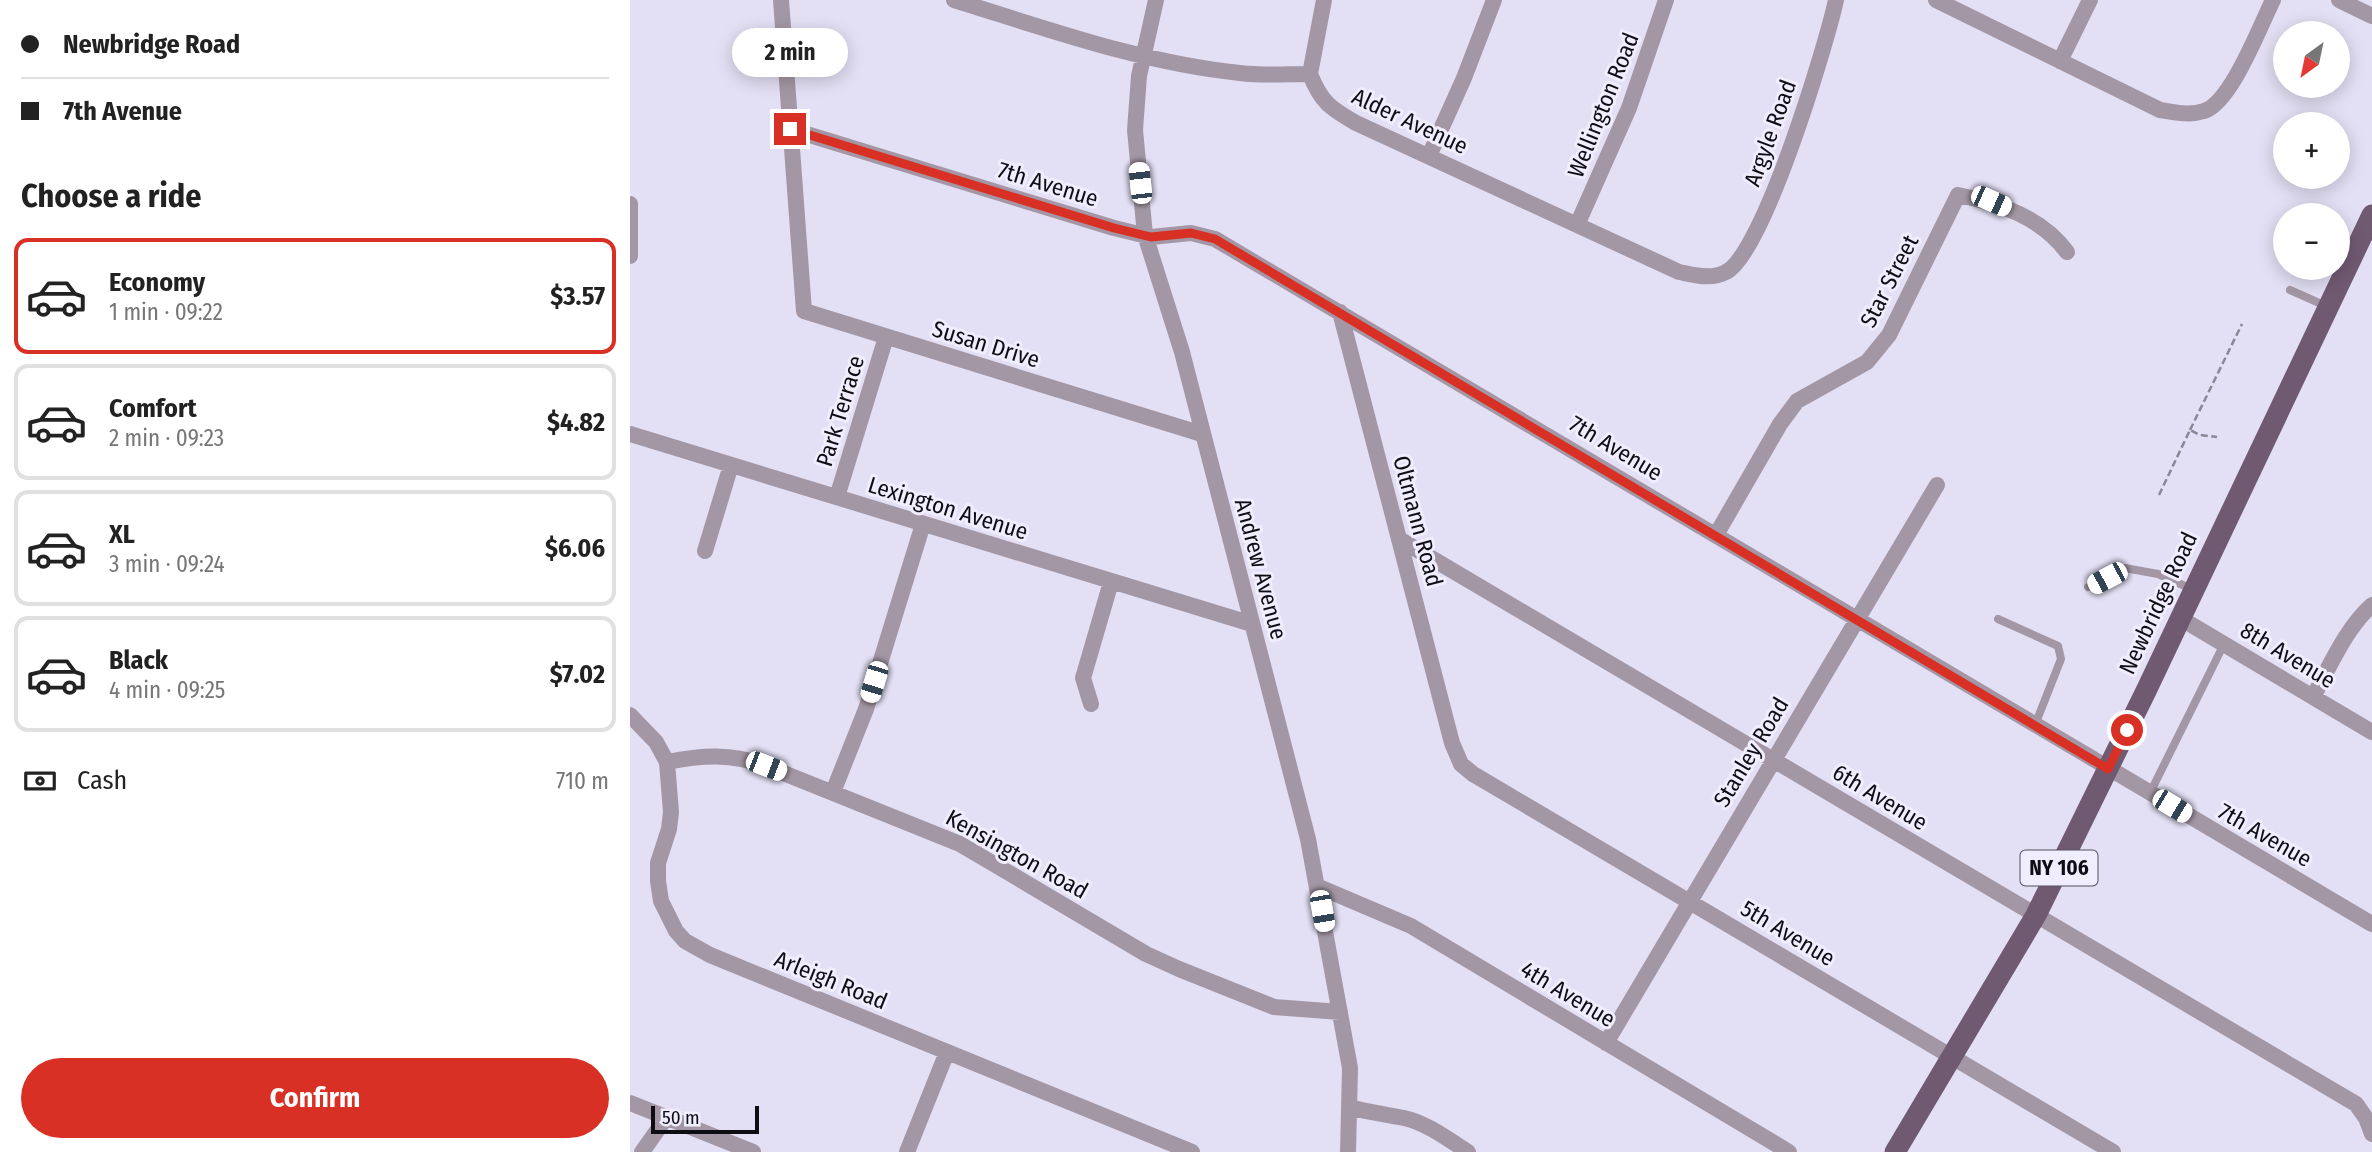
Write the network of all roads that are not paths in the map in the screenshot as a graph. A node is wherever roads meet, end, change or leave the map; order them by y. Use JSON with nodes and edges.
{"nodes":[{"id":1,"x":781,"y":0,"type":"edge"},
{"id":2,"x":954,"y":0,"type":"edge"},
{"id":3,"x":1156,"y":0,"type":"edge"},
{"id":4,"x":1324,"y":0,"type":"edge"},
{"id":5,"x":1494,"y":0,"type":"edge"},
{"id":6,"x":1666,"y":0,"type":"edge"},
{"id":7,"x":1836,"y":0,"type":"edge"},
{"id":8,"x":1936,"y":0,"type":"edge"},
{"id":9,"x":2090,"y":0,"type":"edge"},
{"id":10,"x":2273,"y":0,"type":"edge"},
{"id":11,"x":2339,"y":0,"type":"edge"},
{"id":12,"x":2372,"y":16,"type":"edge"},
{"id":13,"x":1145,"y":55,"type":"junction"},
{"id":14,"x":2060,"y":61,"type":"junction"},
{"id":15,"x":1310,"y":74,"type":"junction"},
{"id":16,"x":790,"y":129,"type":"junction"},
{"id":17,"x":1429,"y":156,"type":"junction"},
{"id":18,"x":630,"y":204,"type":"edge"},
{"id":19,"x":2372,"y":215,"type":"edge"},
{"id":20,"x":1577,"y":225,"type":"junction"},
{"id":21,"x":1145,"y":235,"type":"junction"},
{"id":22,"x":2067,"y":252,"type":"dead end"},
{"id":23,"x":630,"y":256,"type":"edge"},
{"id":24,"x":1727,"y":272,"type":"joint"},
{"id":25,"x":2290,"y":290,"type":"dead end"},
{"id":26,"x":2328,"y":307,"type":"junction"},
{"id":27,"x":1340,"y":312,"type":"junction"},
{"id":28,"x":886,"y":337,"type":"junction"},
{"id":29,"x":630,"y":434,"type":"edge"},
{"id":30,"x":1202,"y":434,"type":"junction"},
{"id":31,"x":731,"y":465,"type":"junction"},
{"id":32,"x":1937,"y":485,"type":"dead end"},
{"id":33,"x":837,"y":497,"type":"junction"},
{"id":34,"x":923,"y":524,"type":"junction"},
{"id":35,"x":1716,"y":535,"type":"junction"},
{"id":36,"x":1399,"y":539,"type":"junction"},
{"id":37,"x":705,"y":551,"type":"dead end"},
{"id":38,"x":1111,"y":582,"type":"junction"},
{"id":39,"x":2088,"y":587,"type":"dead end"},
{"id":40,"x":2194,"y":590,"type":"junction"},
{"id":41,"x":2372,"y":605,"type":"edge"},
{"id":42,"x":1857,"y":618,"type":"junction"},
{"id":43,"x":2180,"y":618,"type":"junction"},
{"id":44,"x":1998,"y":619,"type":"dead end"},
{"id":45,"x":1252,"y":624,"type":"junction"},
{"id":46,"x":2224,"y":644,"type":"junction"},
{"id":47,"x":2313,"y":697,"type":"junction"},
{"id":48,"x":1091,"y":704,"type":"dead end"},
{"id":49,"x":630,"y":715,"type":"edge"},
{"id":50,"x":2035,"y":725,"type":"junction"},
{"id":51,"x":2372,"y":732,"type":"edge"},
{"id":52,"x":1452,"y":743,"type":"joint"},
{"id":53,"x":1773,"y":760,"type":"junction"},
{"id":54,"x":667,"y":762,"type":"junction"},
{"id":55,"x":2108,"y":769,"type":"junction"},
{"id":56,"x":833,"y":792,"type":"junction"},
{"id":57,"x":2150,"y":793,"type":"junction"},
{"id":58,"x":1317,"y":886,"type":"junction"},
{"id":59,"x":1689,"y":901,"type":"junction"},
{"id":60,"x":2036,"y":915,"type":"junction"},
{"id":61,"x":2372,"y":924,"type":"edge"},
{"id":62,"x":1340,"y":1012,"type":"junction"},
{"id":63,"x":1606,"y":1043,"type":"junction"},
{"id":64,"x":947,"y":1052,"type":"junction"},
{"id":65,"x":1952,"y":1056,"type":"junction"},
{"id":66,"x":630,"y":1103,"type":"edge"},
{"id":67,"x":1349,"y":1107,"type":"junction"},
{"id":68,"x":666,"y":1118,"type":"junction"},
{"id":69,"x":2372,"y":1133,"type":"edge"},
{"id":70,"x":642,"y":1152,"type":"edge"},
{"id":71,"x":753,"y":1152,"type":"edge"},
{"id":72,"x":907,"y":1152,"type":"edge"},
{"id":73,"x":1192,"y":1152,"type":"edge"},
{"id":74,"x":1348,"y":1152,"type":"edge"},
{"id":75,"x":1468,"y":1152,"type":"edge"},
{"id":76,"x":1789,"y":1152,"type":"edge"},
{"id":77,"x":1895,"y":1152,"type":"edge"},
{"id":78,"x":2113,"y":1152,"type":"edge"}],
"edges":[{"from":1,"to":16,"type":"street"},
{"from":2,"to":13,"type":"street"},
{"from":3,"to":13,"type":"street","name":"Andrew Avenue"},
{"from":4,"to":15,"type":"street"},
{"from":5,"to":17,"type":"street"},
{"from":6,"to":20,"type":"street","name":"Wellington Road"},
{"from":7,"to":24,"type":"street","name":"Argyle Road"},
{"from":8,"to":14,"type":"street"},
{"from":9,"to":14,"type":"street"},
{"from":10,"to":14,"type":"street"},
{"from":11,"to":12,"type":"street"},
{"from":13,"to":15,"type":"street"},
{"from":13,"to":21,"type":"street","name":"Andrew Avenue"},
{"from":15,"to":17,"type":"street","name":"Alder Avenue"},
{"from":16,"to":21,"type":"street","name":"7th Avenue"},
{"from":16,"to":28,"type":"street","name":"Susan Drive"},
{"from":17,"to":20,"type":"street","name":"Alder Avenue"},
{"from":18,"to":23,"type":"street"},
{"from":19,"to":26,"type":"main road","name":"Newbridge Road","number":"NY 106"},
{"from":20,"to":24,"type":"street","name":"Alder Avenue"},
{"from":21,"to":27,"type":"street","name":"7th Avenue"},
{"from":21,"to":30,"type":"street","name":"Andrew Avenue"},
{"from":22,"to":35,"type":"street","name":"Star Street"},
{"from":25,"to":26,"type":"lane"},
{"from":26,"to":40,"type":"main road","name":"Newbridge Road","number":"NY 106"},
{"from":27,"to":35,"type":"street","name":"7th Avenue"},
{"from":27,"to":36,"type":"street","name":"Oltmann Road"},
{"from":28,"to":30,"type":"street","name":"Susan Drive"},
{"from":28,"to":33,"type":"street","name":"Park Terrace"},
{"from":29,"to":31,"type":"street","name":"Lexington Avenue"},
{"from":30,"to":45,"type":"street","name":"Andrew Avenue"},
{"from":31,"to":33,"type":"street","name":"Lexington Avenue"},
{"from":31,"to":37,"type":"street"},
{"from":32,"to":42,"type":"street","name":"Stanley Road"},
{"from":33,"to":34,"type":"street","name":"Lexington Avenue"},
{"from":34,"to":38,"type":"street","name":"Lexington Avenue"},
{"from":34,"to":56,"type":"street"},
{"from":35,"to":42,"type":"street","name":"7th Avenue"},
{"from":36,"to":52,"type":"street","name":"Oltmann Road"},
{"from":36,"to":53,"type":"street","name":"6th Avenue"},
{"from":38,"to":45,"type":"street","name":"Lexington Avenue"},
{"from":38,"to":48,"type":"street"},
{"from":39,"to":40,"type":"lane"},
{"from":40,"to":43,"type":"main road","name":"Newbridge Road","number":"NY 106"},
{"from":41,"to":47,"type":"street"},
{"from":42,"to":50,"type":"street","name":"7th Avenue"},
{"from":42,"to":53,"type":"street","name":"Stanley Road"},
{"from":43,"to":46,"type":"street","name":"8th Avenue"},
{"from":43,"to":55,"type":"main road","name":"Newbridge Road","number":"NY 106"},
{"from":44,"to":50,"type":"lane"},
{"from":45,"to":58,"type":"street","name":"Andrew Avenue"},
{"from":46,"to":47,"type":"street","name":"8th Avenue"},
{"from":46,"to":57,"type":"lane"},
{"from":47,"to":51,"type":"street","name":"8th Avenue"},
{"from":49,"to":54,"type":"street","name":"Arleigh Road"},
{"from":50,"to":55,"type":"street","name":"7th Avenue"},
{"from":52,"to":59,"type":"street","name":"5th Avenue"},
{"from":53,"to":59,"type":"street","name":"Stanley Road"},
{"from":53,"to":60,"type":"street","name":"6th Avenue"},
{"from":54,"to":56,"type":"street","name":"Kensington Road"},
{"from":54,"to":64,"type":"street","name":"Arleigh Road"},
{"from":55,"to":57,"type":"street","name":"7th Avenue"},
{"from":55,"to":60,"type":"main road","name":"Newbridge Road","number":"NY 106"},
{"from":56,"to":62,"type":"street","name":"Kensington Road"},
{"from":57,"to":61,"type":"street","name":"7th Avenue"},
{"from":58,"to":62,"type":"street","name":"Andrew Avenue"},
{"from":58,"to":63,"type":"street","name":"4th Avenue"},
{"from":59,"to":63,"type":"street","name":"Stanley Road"},
{"from":59,"to":65,"type":"street","name":"5th Avenue"},
{"from":60,"to":65,"type":"main road","name":"Newbridge Road","number":"NY 106"},
{"from":60,"to":69,"type":"street","name":"6th Avenue"},
{"from":62,"to":67,"type":"street","name":"Andrew Avenue"},
{"from":63,"to":76,"type":"street","name":"4th Avenue"},
{"from":64,"to":72,"type":"street"},
{"from":64,"to":73,"type":"street","name":"Arleigh Road"},
{"from":65,"to":77,"type":"main road","name":"Newbridge Road","number":"NY 106"},
{"from":65,"to":78,"type":"street","name":"5th Avenue"},
{"from":66,"to":68,"type":"street"},
{"from":67,"to":74,"type":"street","name":"Andrew Avenue"},
{"from":67,"to":75,"type":"street"},
{"from":68,"to":70,"type":"street"},
{"from":68,"to":71,"type":"street"}]}
